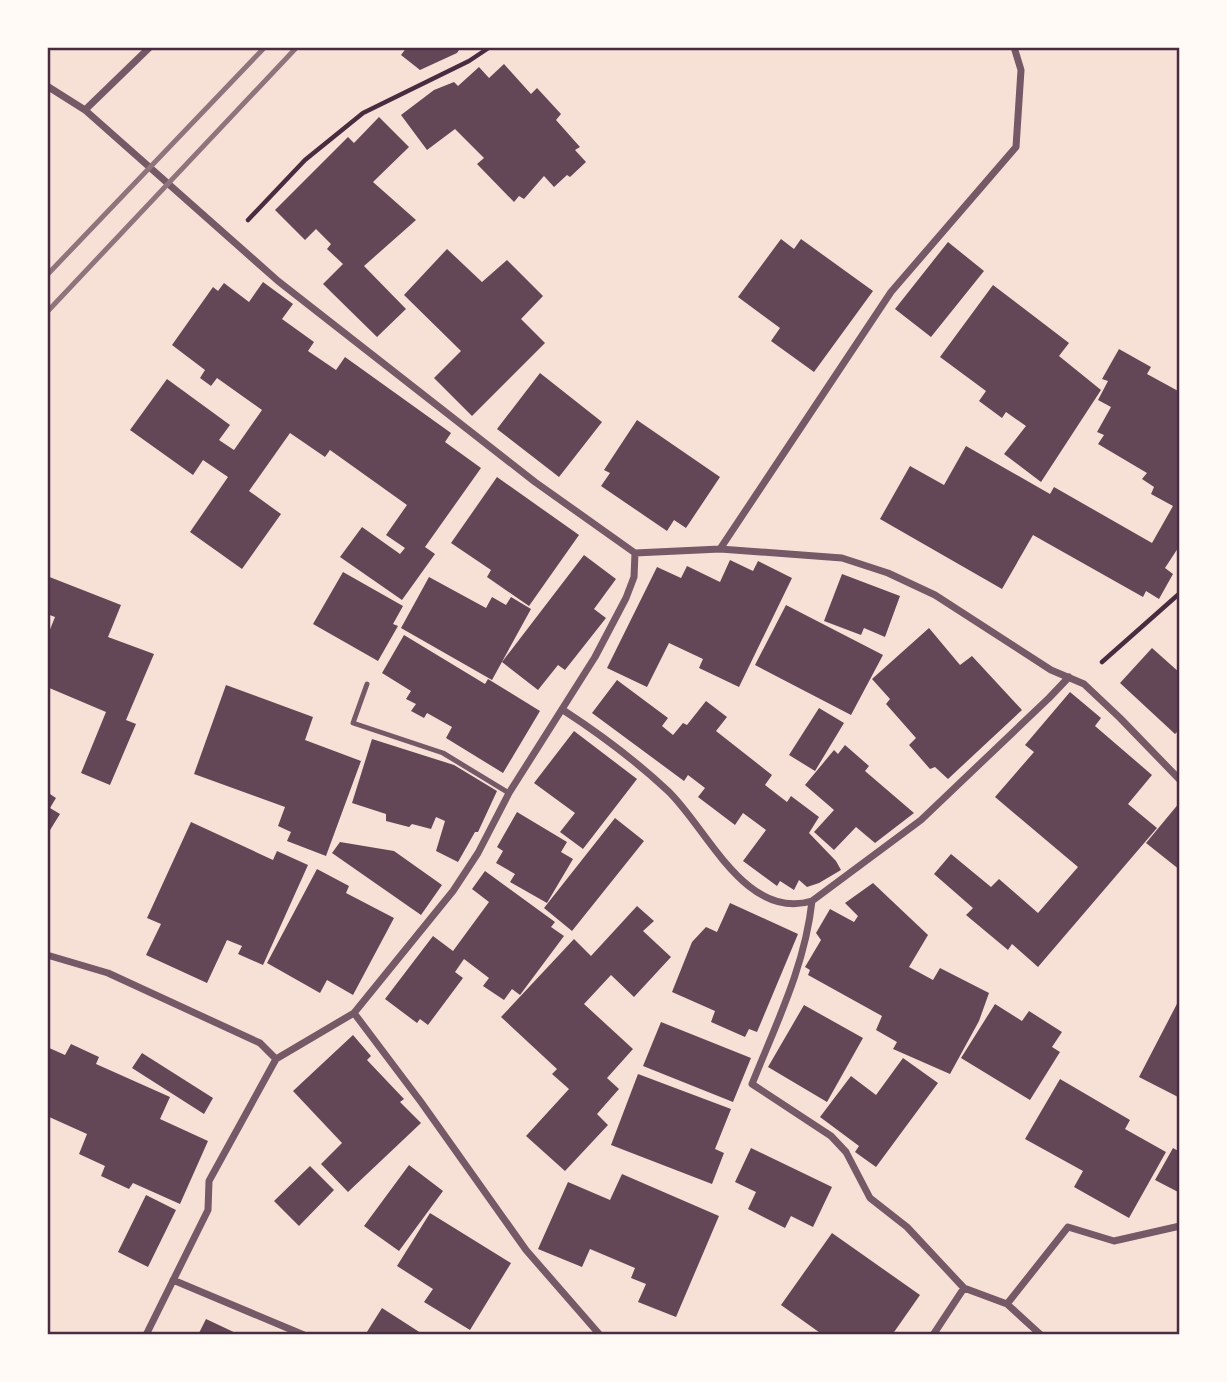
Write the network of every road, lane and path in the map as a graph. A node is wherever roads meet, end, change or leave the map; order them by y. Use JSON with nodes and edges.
{"nodes":[{"id":1,"x":150,"y":47,"type":"edge"},
{"id":2,"x":490,"y":47,"type":"edge"},
{"id":3,"x":1014,"y":47,"type":"edge"},
{"id":4,"x":47,"y":86,"type":"edge"},
{"id":5,"x":85,"y":110,"type":"junction"},
{"id":6,"x":231,"y":238,"type":"junction"},
{"id":7,"x":720,"y":549,"type":"junction"},
{"id":8,"x":635,"y":553,"type":"junction"},
{"id":9,"x":1180,"y":593,"type":"edge"},
{"id":10,"x":1069,"y":677,"type":"junction"},
{"id":11,"x":1079,"y":682,"type":"junction"},
{"id":12,"x":367,"y":684,"type":"dead end"},
{"id":13,"x":563,"y":710,"type":"junction"},
{"id":14,"x":1180,"y":780,"type":"edge"},
{"id":15,"x":509,"y":793,"type":"junction"},
{"id":16,"x":812,"y":901,"type":"junction"},
{"id":17,"x":47,"y":955,"type":"edge"},
{"id":18,"x":354,"y":1013,"type":"junction"},
{"id":19,"x":276,"y":1059,"type":"junction"},
{"id":20,"x":1180,"y":1226,"type":"edge"},
{"id":21,"x":173,"y":1280,"type":"junction"},
{"id":22,"x":964,"y":1288,"type":"junction"},
{"id":23,"x":1007,"y":1304,"type":"junction"},
{"id":24,"x":146,"y":1335,"type":"edge"},
{"id":25,"x":304,"y":1335,"type":"edge"},
{"id":26,"x":600,"y":1335,"type":"edge"},
{"id":27,"x":933,"y":1335,"type":"edge"},
{"id":28,"x":1041,"y":1335,"type":"edge"}],
"edges":[{"from":1,"to":5,"type":"street"},
{"from":2,"to":6,"type":"path"},
{"from":3,"to":7,"type":"street"},
{"from":4,"to":5,"type":"street"},
{"from":5,"to":6,"type":"street"},
{"from":6,"to":8,"type":"street"},
{"from":7,"to":8,"type":"street"},
{"from":7,"to":10,"type":"street"},
{"from":8,"to":13,"type":"street"},
{"from":9,"to":11,"type":"path"},
{"from":10,"to":11,"type":"street"},
{"from":10,"to":16,"type":"street"},
{"from":11,"to":14,"type":"street"},
{"from":12,"to":15,"type":"lane"},
{"from":13,"to":15,"type":"street"},
{"from":13,"to":16,"type":"street"},
{"from":15,"to":18,"type":"street"},
{"from":16,"to":22,"type":"street"},
{"from":17,"to":19,"type":"street"},
{"from":18,"to":19,"type":"street"},
{"from":18,"to":26,"type":"street"},
{"from":19,"to":21,"type":"street"},
{"from":20,"to":23,"type":"street"},
{"from":21,"to":24,"type":"street"},
{"from":21,"to":25,"type":"street"},
{"from":22,"to":23,"type":"street"},
{"from":22,"to":27,"type":"street"},
{"from":23,"to":28,"type":"street"}]}
